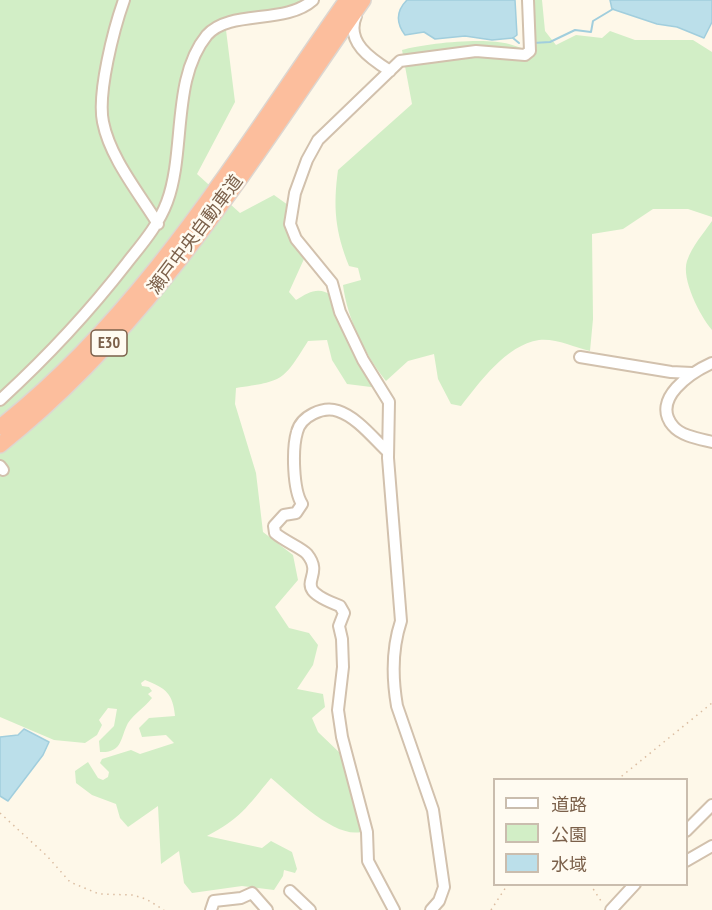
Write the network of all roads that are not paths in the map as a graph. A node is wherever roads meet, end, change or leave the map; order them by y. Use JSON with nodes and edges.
{"nodes":[{"id":1,"x":124,"y":0,"type":"edge"},
{"id":2,"x":313,"y":0,"type":"edge"},
{"id":3,"x":347,"y":0,"type":"edge"},
{"id":4,"x":363,"y":0,"type":"edge"},
{"id":5,"x":369,"y":0,"type":"edge"},
{"id":6,"x":528,"y":0,"type":"edge"},
{"id":7,"x":390,"y":71,"type":"junction"},
{"id":8,"x":158,"y":224,"type":"junction"},
{"id":9,"x":198,"y":224,"type":"junction"},
{"id":10,"x":580,"y":357,"type":"dead end"},
{"id":11,"x":712,"y":363,"type":"edge"},
{"id":12,"x":694,"y":373,"type":"junction"},
{"id":13,"x":0,"y":400,"type":"edge"},
{"id":14,"x":0,"y":427,"type":"edge"},
{"id":15,"x":712,"y":442,"type":"edge"},
{"id":16,"x":0,"y":445,"type":"edge"},
{"id":17,"x":388,"y":452,"type":"junction"},
{"id":18,"x":712,"y":805,"type":"edge"},
{"id":19,"x":688,"y":830,"type":"edge"},
{"id":20,"x":712,"y":846,"type":"edge"},
{"id":21,"x":688,"y":860,"type":"edge"},
{"id":22,"x":636,"y":886,"type":"edge"},
{"id":23,"x":290,"y":891,"type":"dead end"},
{"id":24,"x":211,"y":910,"type":"edge"},
{"id":25,"x":267,"y":910,"type":"edge"},
{"id":26,"x":309,"y":910,"type":"edge"},
{"id":27,"x":394,"y":910,"type":"edge"},
{"id":28,"x":431,"y":910,"type":"edge"},
{"id":29,"x":608,"y":910,"type":"edge"}],
"edges":[{"from":1,"to":8,"type":"street"},
{"from":2,"to":8,"type":"street"},
{"from":3,"to":9,"type":"highway","name":"瀬戸中央自動車道","number":"E30"},
{"from":4,"to":9,"type":"highway","name":"瀬戸中央自動車道","number":"E30"},
{"from":5,"to":7,"type":"street"},
{"from":6,"to":7,"type":"street"},
{"from":7,"to":17,"type":"street"},
{"from":8,"to":13,"type":"street"},
{"from":9,"to":14,"type":"highway","name":"瀬戸中央自動車道","number":"E30"},
{"from":9,"to":16,"type":"highway","name":"瀬戸中央自動車道","number":"E30"},
{"from":10,"to":12,"type":"street"},
{"from":11,"to":12,"type":"street"},
{"from":12,"to":15,"type":"street"},
{"from":17,"to":27,"type":"street"},
{"from":17,"to":28,"type":"street"},
{"from":18,"to":19,"type":"street"},
{"from":20,"to":21,"type":"street"},
{"from":22,"to":29,"type":"street"},
{"from":23,"to":26,"type":"street"},
{"from":24,"to":25,"type":"street"}]}
